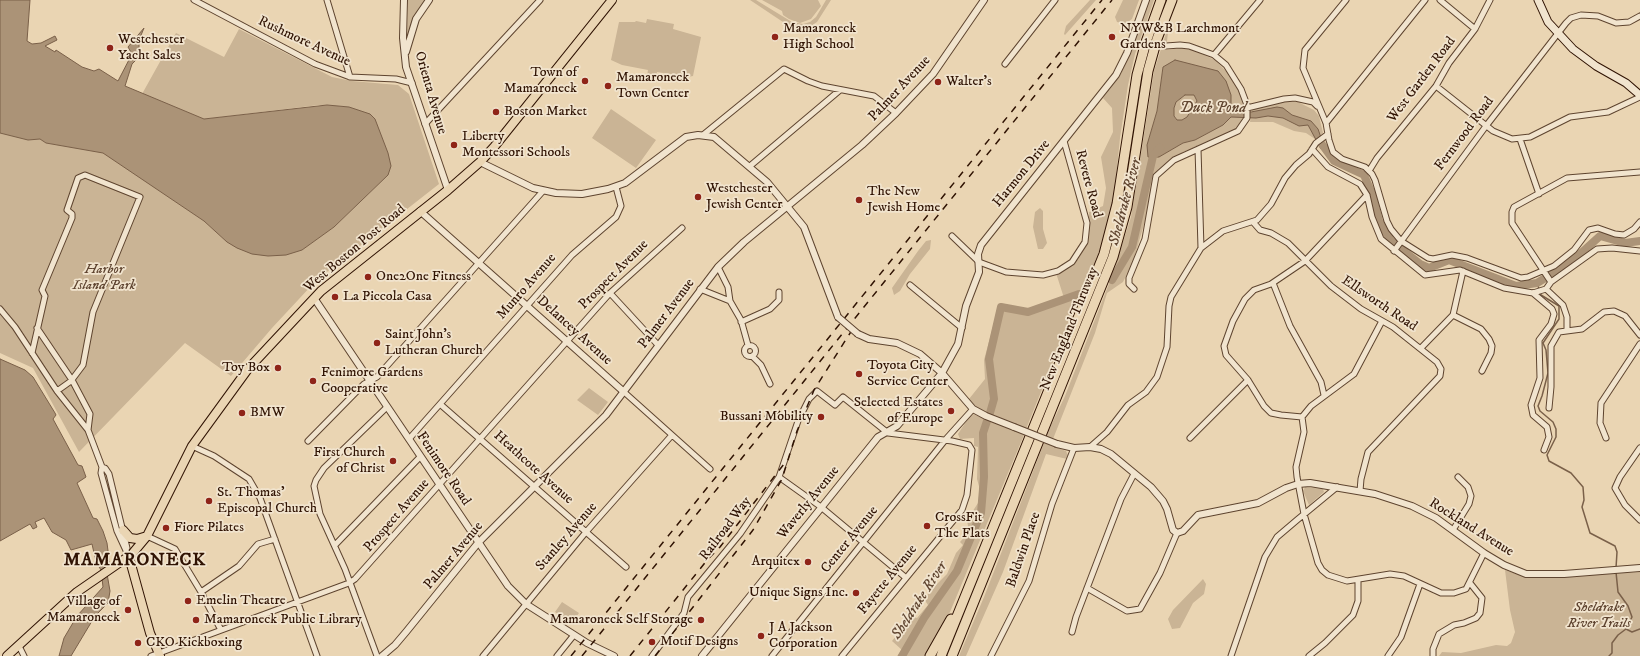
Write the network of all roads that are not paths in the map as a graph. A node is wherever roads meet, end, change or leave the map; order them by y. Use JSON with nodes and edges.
{"nodes":[{"id":1,"x":194,"y":0,"type":"edge"},
{"id":2,"x":327,"y":0,"type":"edge"},
{"id":3,"x":404,"y":0,"type":"edge"},
{"id":4,"x":429,"y":0,"type":"edge"},
{"id":5,"x":540,"y":0,"type":"edge"},
{"id":6,"x":612,"y":0,"type":"edge"},
{"id":7,"x":984,"y":0,"type":"edge"},
{"id":8,"x":1056,"y":0,"type":"edge"},
{"id":9,"x":1146,"y":0,"type":"edge"},
{"id":10,"x":1161,"y":0,"type":"edge"},
{"id":11,"x":1172,"y":0,"type":"edge"},
{"id":12,"x":1260,"y":0,"type":"edge"},
{"id":13,"x":1346,"y":0,"type":"edge"},
{"id":14,"x":1425,"y":0,"type":"edge"},
{"id":15,"x":1440,"y":0,"type":"edge"},
{"id":16,"x":1490,"y":0,"type":"edge"},
{"id":17,"x":1538,"y":0,"type":"edge"},
{"id":18,"x":1640,"y":16,"type":"edge"},
{"id":19,"x":1475,"y":29,"type":"junction"},
{"id":20,"x":1558,"y":33,"type":"junction"},
{"id":21,"x":1166,"y":46,"type":"dead end"},
{"id":22,"x":1214,"y":55,"type":"junction"},
{"id":23,"x":405,"y":57,"type":"junction"},
{"id":24,"x":1005,"y":64,"type":"dead end"},
{"id":25,"x":350,"y":78,"type":"junction"},
{"id":26,"x":412,"y":83,"type":"junction"},
{"id":27,"x":1436,"y":86,"type":"junction"},
{"id":28,"x":840,"y":90,"type":"junction"},
{"id":29,"x":1640,"y":96,"type":"edge"},
{"id":30,"x":1318,"y":107,"type":"junction"},
{"id":31,"x":1247,"y":109,"type":"junction"},
{"id":32,"x":896,"y":113,"type":"junction"},
{"id":33,"x":1326,"y":123,"type":"junction"},
{"id":34,"x":426,"y":124,"type":"junction"},
{"id":35,"x":1486,"y":126,"type":"junction"},
{"id":36,"x":703,"y":135,"type":"junction"},
{"id":37,"x":1326,"y":136,"type":"junction"},
{"id":38,"x":1520,"y":139,"type":"junction"},
{"id":39,"x":1064,"y":141,"type":"junction"},
{"id":40,"x":1198,"y":149,"type":"junction"},
{"id":41,"x":1312,"y":149,"type":"junction"},
{"id":42,"x":480,"y":162,"type":"junction"},
{"id":43,"x":750,"y":166,"type":"junction"},
{"id":44,"x":1369,"y":171,"type":"junction"},
{"id":45,"x":1640,"y":172,"type":"edge"},
{"id":46,"x":616,"y":187,"type":"junction"},
{"id":47,"x":448,"y":190,"type":"junction"},
{"id":48,"x":543,"y":191,"type":"junction"},
{"id":49,"x":1539,"y":194,"type":"junction"},
{"id":50,"x":1367,"y":195,"type":"junction"},
{"id":51,"x":788,"y":206,"type":"junction"},
{"id":52,"x":420,"y":211,"type":"junction"},
{"id":53,"x":1253,"y":222,"type":"junction"},
{"id":54,"x":1640,"y":222,"type":"edge"},
{"id":55,"x":682,"y":228,"type":"dead end"},
{"id":56,"x":952,"y":236,"type":"dead end"},
{"id":57,"x":1400,"y":243,"type":"junction"},
{"id":58,"x":1201,"y":248,"type":"junction"},
{"id":59,"x":1395,"y":250,"type":"junction"},
{"id":60,"x":1640,"y":251,"type":"edge"},
{"id":61,"x":1305,"y":261,"type":"junction"},
{"id":62,"x":979,"y":262,"type":"junction"},
{"id":63,"x":479,"y":263,"type":"junction"},
{"id":64,"x":718,"y":267,"type":"junction"},
{"id":65,"x":1463,"y":271,"type":"junction"},
{"id":66,"x":1548,"y":277,"type":"junction"},
{"id":67,"x":1273,"y":283,"type":"junction"},
{"id":68,"x":910,"y":285,"type":"dead end"},
{"id":69,"x":700,"y":289,"type":"junction"},
{"id":70,"x":1134,"y":289,"type":"dead end"},
{"id":71,"x":1540,"y":291,"type":"junction"},
{"id":72,"x":779,"y":292,"type":"dead end"},
{"id":73,"x":610,"y":293,"type":"junction"},
{"id":74,"x":314,"y":298,"type":"junction"},
{"id":75,"x":730,"y":301,"type":"junction"},
{"id":76,"x":527,"y":306,"type":"junction"},
{"id":77,"x":0,"y":309,"type":"edge"},
{"id":78,"x":1453,"y":315,"type":"junction"},
{"id":79,"x":1382,"y":321,"type":"junction"},
{"id":80,"x":741,"y":322,"type":"junction"},
{"id":81,"x":37,"y":328,"type":"junction"},
{"id":82,"x":962,"y":328,"type":"junction"},
{"id":83,"x":1567,"y":331,"type":"junction"},
{"id":84,"x":1640,"y":335,"type":"edge"},
{"id":85,"x":567,"y":341,"type":"junction"},
{"id":86,"x":1640,"y":344,"type":"edge"},
{"id":87,"x":658,"y":345,"type":"junction"},
{"id":88,"x":1421,"y":348,"type":"junction"},
{"id":89,"x":32,"y":353,"type":"junction"},
{"id":90,"x":1482,"y":371,"type":"dead end"},
{"id":91,"x":942,"y":374,"type":"junction"},
{"id":92,"x":72,"y":380,"type":"junction"},
{"id":93,"x":1248,"y":380,"type":"junction"},
{"id":94,"x":370,"y":381,"type":"junction"},
{"id":95,"x":770,"y":384,"type":"dead end"},
{"id":96,"x":57,"y":391,"type":"junction"},
{"id":97,"x":624,"y":392,"type":"junction"},
{"id":98,"x":1324,"y":395,"type":"junction"},
{"id":99,"x":440,"y":404,"type":"junction"},
{"id":100,"x":387,"y":407,"type":"junction"},
{"id":101,"x":1549,"y":408,"type":"dead end"},
{"id":102,"x":973,"y":409,"type":"junction"},
{"id":103,"x":1302,"y":417,"type":"junction"},
{"id":104,"x":88,"y":430,"type":"junction"},
{"id":105,"x":888,"y":433,"type":"junction"},
{"id":106,"x":672,"y":435,"type":"junction"},
{"id":107,"x":1190,"y":438,"type":"dead end"},
{"id":108,"x":1606,"y":438,"type":"dead end"},
{"id":109,"x":409,"y":439,"type":"junction"},
{"id":110,"x":482,"y":439,"type":"junction"},
{"id":111,"x":946,"y":440,"type":"junction"},
{"id":112,"x":308,"y":441,"type":"dead end"},
{"id":113,"x":192,"y":446,"type":"junction"},
{"id":114,"x":1090,"y":447,"type":"junction"},
{"id":115,"x":1074,"y":448,"type":"junction"},
{"id":116,"x":1640,"y":448,"type":"edge"},
{"id":117,"x":1544,"y":450,"type":"dead end"},
{"id":118,"x":420,"y":457,"type":"junction"},
{"id":119,"x":102,"y":467,"type":"junction"},
{"id":120,"x":710,"y":469,"type":"dead end"},
{"id":121,"x":1134,"y":474,"type":"junction"},
{"id":122,"x":1458,"y":477,"type":"dead end"},
{"id":123,"x":779,"y":478,"type":"junction"},
{"id":124,"x":1298,"y":484,"type":"junction"},
{"id":125,"x":440,"y":485,"type":"junction"},
{"id":126,"x":535,"y":486,"type":"junction"},
{"id":127,"x":1337,"y":488,"type":"junction"},
{"id":128,"x":1360,"y":490,"type":"junction"},
{"id":129,"x":821,"y":508,"type":"junction"},
{"id":130,"x":1304,"y":514,"type":"junction"},
{"id":131,"x":1640,"y":520,"type":"edge"},
{"id":132,"x":123,"y":530,"type":"junction"},
{"id":133,"x":1453,"y":530,"type":"junction"},
{"id":134,"x":586,"y":532,"type":"junction"},
{"id":135,"x":1177,"y":533,"type":"junction"},
{"id":136,"x":147,"y":536,"type":"junction"},
{"id":137,"x":275,"y":539,"type":"junction"},
{"id":138,"x":478,"y":543,"type":"junction"},
{"id":139,"x":864,"y":543,"type":"junction"},
{"id":140,"x":335,"y":545,"type":"junction"},
{"id":141,"x":1484,"y":553,"type":"junction"},
{"id":142,"x":129,"y":557,"type":"junction"},
{"id":143,"x":980,"y":560,"type":"junction"},
{"id":144,"x":626,"y":568,"type":"dead end"},
{"id":145,"x":1640,"y":568,"type":"edge"},
{"id":146,"x":905,"y":577,"type":"junction"},
{"id":147,"x":1358,"y":580,"type":"junction"},
{"id":148,"x":349,"y":583,"type":"junction"},
{"id":149,"x":1470,"y":583,"type":"junction"},
{"id":150,"x":1420,"y":584,"type":"junction"},
{"id":151,"x":1087,"y":588,"type":"junction"},
{"id":152,"x":201,"y":592,"type":"junction"},
{"id":153,"x":298,"y":601,"type":"junction"},
{"id":154,"x":526,"y":604,"type":"junction"},
{"id":155,"x":221,"y":630,"type":"junction"},
{"id":156,"x":1072,"y":632,"type":"dead end"},
{"id":157,"x":574,"y":635,"type":"junction"},
{"id":158,"x":19,"y":646,"type":"junction"},
{"id":159,"x":603,"y":654,"type":"edge"},
{"id":160,"x":157,"y":655,"type":"edge"},
{"id":161,"x":7,"y":656,"type":"edge"},
{"id":162,"x":24,"y":656,"type":"edge"},
{"id":163,"x":317,"y":656,"type":"edge"},
{"id":164,"x":377,"y":656,"type":"edge"},
{"id":165,"x":382,"y":656,"type":"edge"},
{"id":166,"x":483,"y":656,"type":"edge"},
{"id":167,"x":557,"y":656,"type":"edge"},
{"id":168,"x":614,"y":656,"type":"edge"},
{"id":169,"x":652,"y":656,"type":"edge"},
{"id":170,"x":702,"y":656,"type":"edge"},
{"id":171,"x":772,"y":656,"type":"edge"},
{"id":172,"x":842,"y":656,"type":"edge"},
{"id":173,"x":930,"y":656,"type":"edge"},
{"id":174,"x":941,"y":656,"type":"edge"},
{"id":175,"x":952,"y":656,"type":"edge"},
{"id":176,"x":991,"y":656,"type":"edge"},
{"id":177,"x":1231,"y":656,"type":"edge"},
{"id":178,"x":1309,"y":656,"type":"edge"},
{"id":179,"x":1388,"y":656,"type":"edge"},
{"id":180,"x":1433,"y":656,"type":"edge"}],
"edges":[{"from":1,"to":25,"type":"street","name":"Rushmore Avenue"},
{"from":2,"to":25,"type":"street"},
{"from":3,"to":23,"type":"street","name":"Orienta Avenue"},
{"from":4,"to":23,"type":"street"},
{"from":5,"to":34,"type":"street"},
{"from":6,"to":42,"type":"main road","name":"West Boston Post Road"},
{"from":7,"to":32,"type":"street","name":"Palmer Avenue"},
{"from":8,"to":24,"type":"street"},
{"from":9,"to":39,"type":"street","name":"Harmon Drive"},
{"from":10,"to":143,"type":"highway","name":"New England Thruway"},
{"from":11,"to":175,"type":"highway","name":"New England Thruway"},
{"from":12,"to":22,"type":"street"},
{"from":13,"to":30,"type":"street"},
{"from":14,"to":33,"type":"street"},
{"from":15,"to":19,"type":"street"},
{"from":16,"to":19,"type":"street","name":"West Garden Road"},
{"from":17,"to":20,"type":"main road"},
{"from":18,"to":20,"type":"street","name":"Fernwood Road"},
{"from":19,"to":27,"type":"street","name":"West Garden Road"},
{"from":20,"to":29,"type":"main road"},
{"from":20,"to":35,"type":"street","name":"Fernwood Road"},
{"from":21,"to":22,"type":"street"},
{"from":22,"to":31,"type":"street"},
{"from":23,"to":26,"type":"street","name":"Orienta Avenue"},
{"from":25,"to":26,"type":"street","name":"Rushmore Avenue"},
{"from":26,"to":34,"type":"street","name":"Orienta Avenue"},
{"from":27,"to":35,"type":"street"},
{"from":27,"to":44,"type":"street","name":"West Garden Road"},
{"from":28,"to":32,"type":"street"},
{"from":28,"to":36,"type":"street"},
{"from":28,"to":43,"type":"street"},
{"from":29,"to":38,"type":"street"},
{"from":30,"to":31,"type":"street"},
{"from":30,"to":33,"type":"street"},
{"from":31,"to":40,"type":"street"},
{"from":32,"to":51,"type":"street","name":"Palmer Avenue"},
{"from":33,"to":37,"type":"street"},
{"from":34,"to":47,"type":"street","name":"Orienta Avenue"},
{"from":35,"to":38,"type":"street"},
{"from":35,"to":57,"type":"street","name":"Fernwood Road"},
{"from":36,"to":43,"type":"street"},
{"from":36,"to":46,"type":"street"},
{"from":37,"to":41,"type":"street"},
{"from":37,"to":44,"type":"street"},
{"from":38,"to":49,"type":"street"},
{"from":39,"to":62,"type":"street","name":"Harmon Drive"},
{"from":39,"to":62,"type":"street","name":"Revere Road"},
{"from":40,"to":58,"type":"street"},
{"from":40,"to":70,"type":"street"},
{"from":41,"to":50,"type":"street"},
{"from":41,"to":53,"type":"street"},
{"from":42,"to":47,"type":"main road","name":"West Boston Post Road"},
{"from":42,"to":48,"type":"street"},
{"from":43,"to":51,"type":"street"},
{"from":44,"to":57,"type":"street"},
{"from":45,"to":49,"type":"street"},
{"from":46,"to":48,"type":"street"},
{"from":46,"to":76,"type":"street","name":"Munro Avenue"},
{"from":47,"to":52,"type":"main road","name":"West Boston Post Road"},
{"from":48,"to":63,"type":"street"},
{"from":49,"to":66,"type":"street"},
{"from":50,"to":59,"type":"street"},
{"from":50,"to":61,"type":"street"},
{"from":51,"to":64,"type":"street","name":"Palmer Avenue"},
{"from":51,"to":91,"type":"street","bridge":true},
{"from":52,"to":63,"type":"street","name":"Delancey Avenue"},
{"from":52,"to":74,"type":"main road","name":"West Boston Post Road"},
{"from":53,"to":58,"type":"street"},
{"from":53,"to":61,"type":"street","name":"Ellsworth Road"},
{"from":54,"to":66,"type":"street"},
{"from":55,"to":73,"type":"street","name":"Prospect Avenue"},
{"from":56,"to":62,"type":"street","name":"Revere Road"},
{"from":57,"to":59,"type":"street","name":"Fernwood Road"},
{"from":57,"to":66,"type":"street"},
{"from":58,"to":114,"type":"street"},
{"from":59,"to":65,"type":"street"},
{"from":60,"to":66,"type":"street"},
{"from":61,"to":67,"type":"street"},
{"from":61,"to":79,"type":"street","name":"Ellsworth Road"},
{"from":62,"to":82,"type":"street","name":"Harmon Drive"},
{"from":63,"to":76,"type":"street","name":"Delancey Avenue"},
{"from":63,"to":94,"type":"street"},
{"from":64,"to":69,"type":"street","name":"Palmer Avenue"},
{"from":64,"to":75,"type":"street"},
{"from":65,"to":71,"type":"street"},
{"from":65,"to":78,"type":"street"},
{"from":66,"to":71,"type":"street"},
{"from":67,"to":93,"type":"street"},
{"from":67,"to":98,"type":"street"},
{"from":68,"to":82,"type":"street"},
{"from":69,"to":75,"type":"street"},
{"from":69,"to":87,"type":"street","name":"Palmer Avenue"},
{"from":71,"to":83,"type":"street"},
{"from":71,"to":117,"type":"street"},
{"from":72,"to":80,"type":"street"},
{"from":73,"to":85,"type":"street","name":"Prospect Avenue"},
{"from":73,"to":87,"type":"street"},
{"from":74,"to":94,"type":"street","name":"Fenimore Road"},
{"from":74,"to":113,"type":"main road","name":"West Boston Post Road"},
{"from":75,"to":80,"type":"street"},
{"from":76,"to":85,"type":"street","name":"Delancey Avenue"},
{"from":76,"to":99,"type":"street","name":"Munro Avenue"},
{"from":77,"to":89,"type":"street"},
{"from":78,"to":88,"type":"street"},
{"from":78,"to":90,"type":"street"},
{"from":79,"to":88,"type":"street","name":"Ellsworth Road"},
{"from":79,"to":98,"type":"street"},
{"from":80,"to":95,"type":"street"},
{"from":81,"to":89,"type":"street"},
{"from":81,"to":92,"type":"street"},
{"from":81,"to":92,"type":"street"},
{"from":82,"to":91,"type":"street","name":"Harmon Drive"},
{"from":83,"to":84,"type":"street"},
{"from":83,"to":101,"type":"street"},
{"from":85,"to":97,"type":"street","name":"Delancey Avenue"},
{"from":85,"to":110,"type":"street","name":"Prospect Avenue"},
{"from":86,"to":108,"type":"street"},
{"from":87,"to":97,"type":"street","name":"Palmer Avenue"},
{"from":88,"to":128,"type":"street","name":"Ellsworth Road"},
{"from":89,"to":96,"type":"street"},
{"from":91,"to":102,"type":"street"},
{"from":91,"to":105,"type":"street","name":"Waverly Avenue"},
{"from":92,"to":96,"type":"street"},
{"from":92,"to":104,"type":"street"},
{"from":93,"to":103,"type":"street"},
{"from":93,"to":107,"type":"street"},
{"from":94,"to":100,"type":"street","name":"Fenimore Road"},
{"from":94,"to":112,"type":"street"},
{"from":96,"to":104,"type":"street"},
{"from":97,"to":106,"type":"street","name":"Delancey Avenue"},
{"from":97,"to":126,"type":"street","name":"Palmer Avenue"},
{"from":98,"to":103,"type":"street"},
{"from":99,"to":109,"type":"street","name":"Munro Avenue"},
{"from":99,"to":110,"type":"street","name":"Heathcote Avenue"},
{"from":100,"to":109,"type":"street","name":"Fenimore Road"},
{"from":100,"to":140,"type":"street"},
{"from":102,"to":111,"type":"street"},
{"from":102,"to":115,"type":"street","bridge":true},
{"from":103,"to":124,"type":"street"},
{"from":104,"to":119,"type":"street"},
{"from":105,"to":111,"type":"street"},
{"from":105,"to":123,"type":"street","name":"Railroad Way"},
{"from":105,"to":129,"type":"street","name":"Waverly Avenue"},
{"from":106,"to":120,"type":"street","name":"Delancey Avenue"},
{"from":106,"to":134,"type":"street","name":"Stanley Avenue"},
{"from":109,"to":118,"type":"street","name":"Fenimore Road"},
{"from":110,"to":125,"type":"street","name":"Prospect Avenue"},
{"from":110,"to":126,"type":"street","name":"Heathcote Avenue"},
{"from":111,"to":139,"type":"street","name":"Center Avenue"},
{"from":111,"to":146,"type":"street","name":"Fayette Avenue"},
{"from":113,"to":136,"type":"main road","name":"West Boston Post Road"},
{"from":113,"to":137,"type":"street"},
{"from":114,"to":115,"type":"street"},
{"from":114,"to":121,"type":"street"},
{"from":115,"to":176,"type":"street","name":"Baldwin Place"},
{"from":116,"to":131,"type":"street"},
{"from":118,"to":125,"type":"street","name":"Fenimore Road"},
{"from":118,"to":140,"type":"street"},
{"from":119,"to":132,"type":"street"},
{"from":119,"to":142,"type":"street"},
{"from":121,"to":135,"type":"street"},
{"from":121,"to":151,"type":"street"},
{"from":122,"to":133,"type":"street"},
{"from":123,"to":129,"type":"street"},
{"from":123,"to":169,"type":"street","name":"Railroad Way"},
{"from":124,"to":127,"type":"street","name":"Rockland Avenue"},
{"from":124,"to":130,"type":"street"},
{"from":124,"to":135,"type":"street","name":"Rockland Avenue"},
{"from":125,"to":138,"type":"street","name":"Fenimore Road"},
{"from":125,"to":148,"type":"street","name":"Prospect Avenue"},
{"from":126,"to":134,"type":"street","name":"Heathcote Avenue"},
{"from":126,"to":138,"type":"street","name":"Palmer Avenue"},
{"from":127,"to":128,"type":"street","name":"Rockland Avenue"},
{"from":127,"to":130,"type":"street"},
{"from":128,"to":133,"type":"street","name":"Rockland Avenue"},
{"from":129,"to":139,"type":"street"},
{"from":129,"to":170,"type":"street","name":"Waverly Avenue"},
{"from":130,"to":147,"type":"street"},
{"from":130,"to":177,"type":"street"},
{"from":132,"to":136,"type":"main road"},
{"from":132,"to":142,"type":"street"},
{"from":133,"to":141,"type":"street","name":"Rockland Avenue"},
{"from":134,"to":144,"type":"street","name":"Heathcote Avenue"},
{"from":134,"to":154,"type":"street","name":"Stanley Avenue"},
{"from":135,"to":151,"type":"street"},
{"from":136,"to":142,"type":"main road","name":"West Boston Post Road"},
{"from":136,"to":152,"type":"street"},
{"from":137,"to":152,"type":"street"},
{"from":137,"to":153,"type":"street"},
{"from":138,"to":154,"type":"street","name":"Fenimore Road"},
{"from":138,"to":165,"type":"street","name":"Palmer Avenue"},
{"from":139,"to":146,"type":"street"},
{"from":139,"to":171,"type":"street","name":"Center Avenue"},
{"from":140,"to":148,"type":"street"},
{"from":141,"to":145,"type":"street","name":"Rockland Avenue"},
{"from":141,"to":149,"type":"street"},
{"from":142,"to":158,"type":"main road","name":"West Boston Post Road"},
{"from":142,"to":160,"type":"main road"},
{"from":143,"to":173,"type":"highway"},
{"from":143,"to":174,"type":"highway","name":"New England Thruway"},
{"from":146,"to":172,"type":"street","name":"Fayette Avenue"},
{"from":147,"to":150,"type":"street"},
{"from":147,"to":178,"type":"street"},
{"from":148,"to":153,"type":"street","name":"Prospect Avenue"},
{"from":148,"to":164,"type":"street"},
{"from":149,"to":150,"type":"street"},
{"from":149,"to":180,"type":"street"},
{"from":150,"to":179,"type":"street"},
{"from":151,"to":156,"type":"street"},
{"from":152,"to":155,"type":"street"},
{"from":153,"to":155,"type":"street","name":"Prospect Avenue"},
{"from":153,"to":163,"type":"street"},
{"from":154,"to":157,"type":"street","name":"Fenimore Road"},
{"from":154,"to":166,"type":"street","name":"Stanley Avenue"},
{"from":155,"to":160,"type":"street","name":"Prospect Avenue"},
{"from":157,"to":159,"type":"street","name":"Fenimore Road"},
{"from":157,"to":167,"type":"street"},
{"from":158,"to":161,"type":"main road","name":"West Boston Post Road"},
{"from":158,"to":162,"type":"street"},
{"from":159,"to":168,"type":"street","name":"Fenimore Road"}]}
